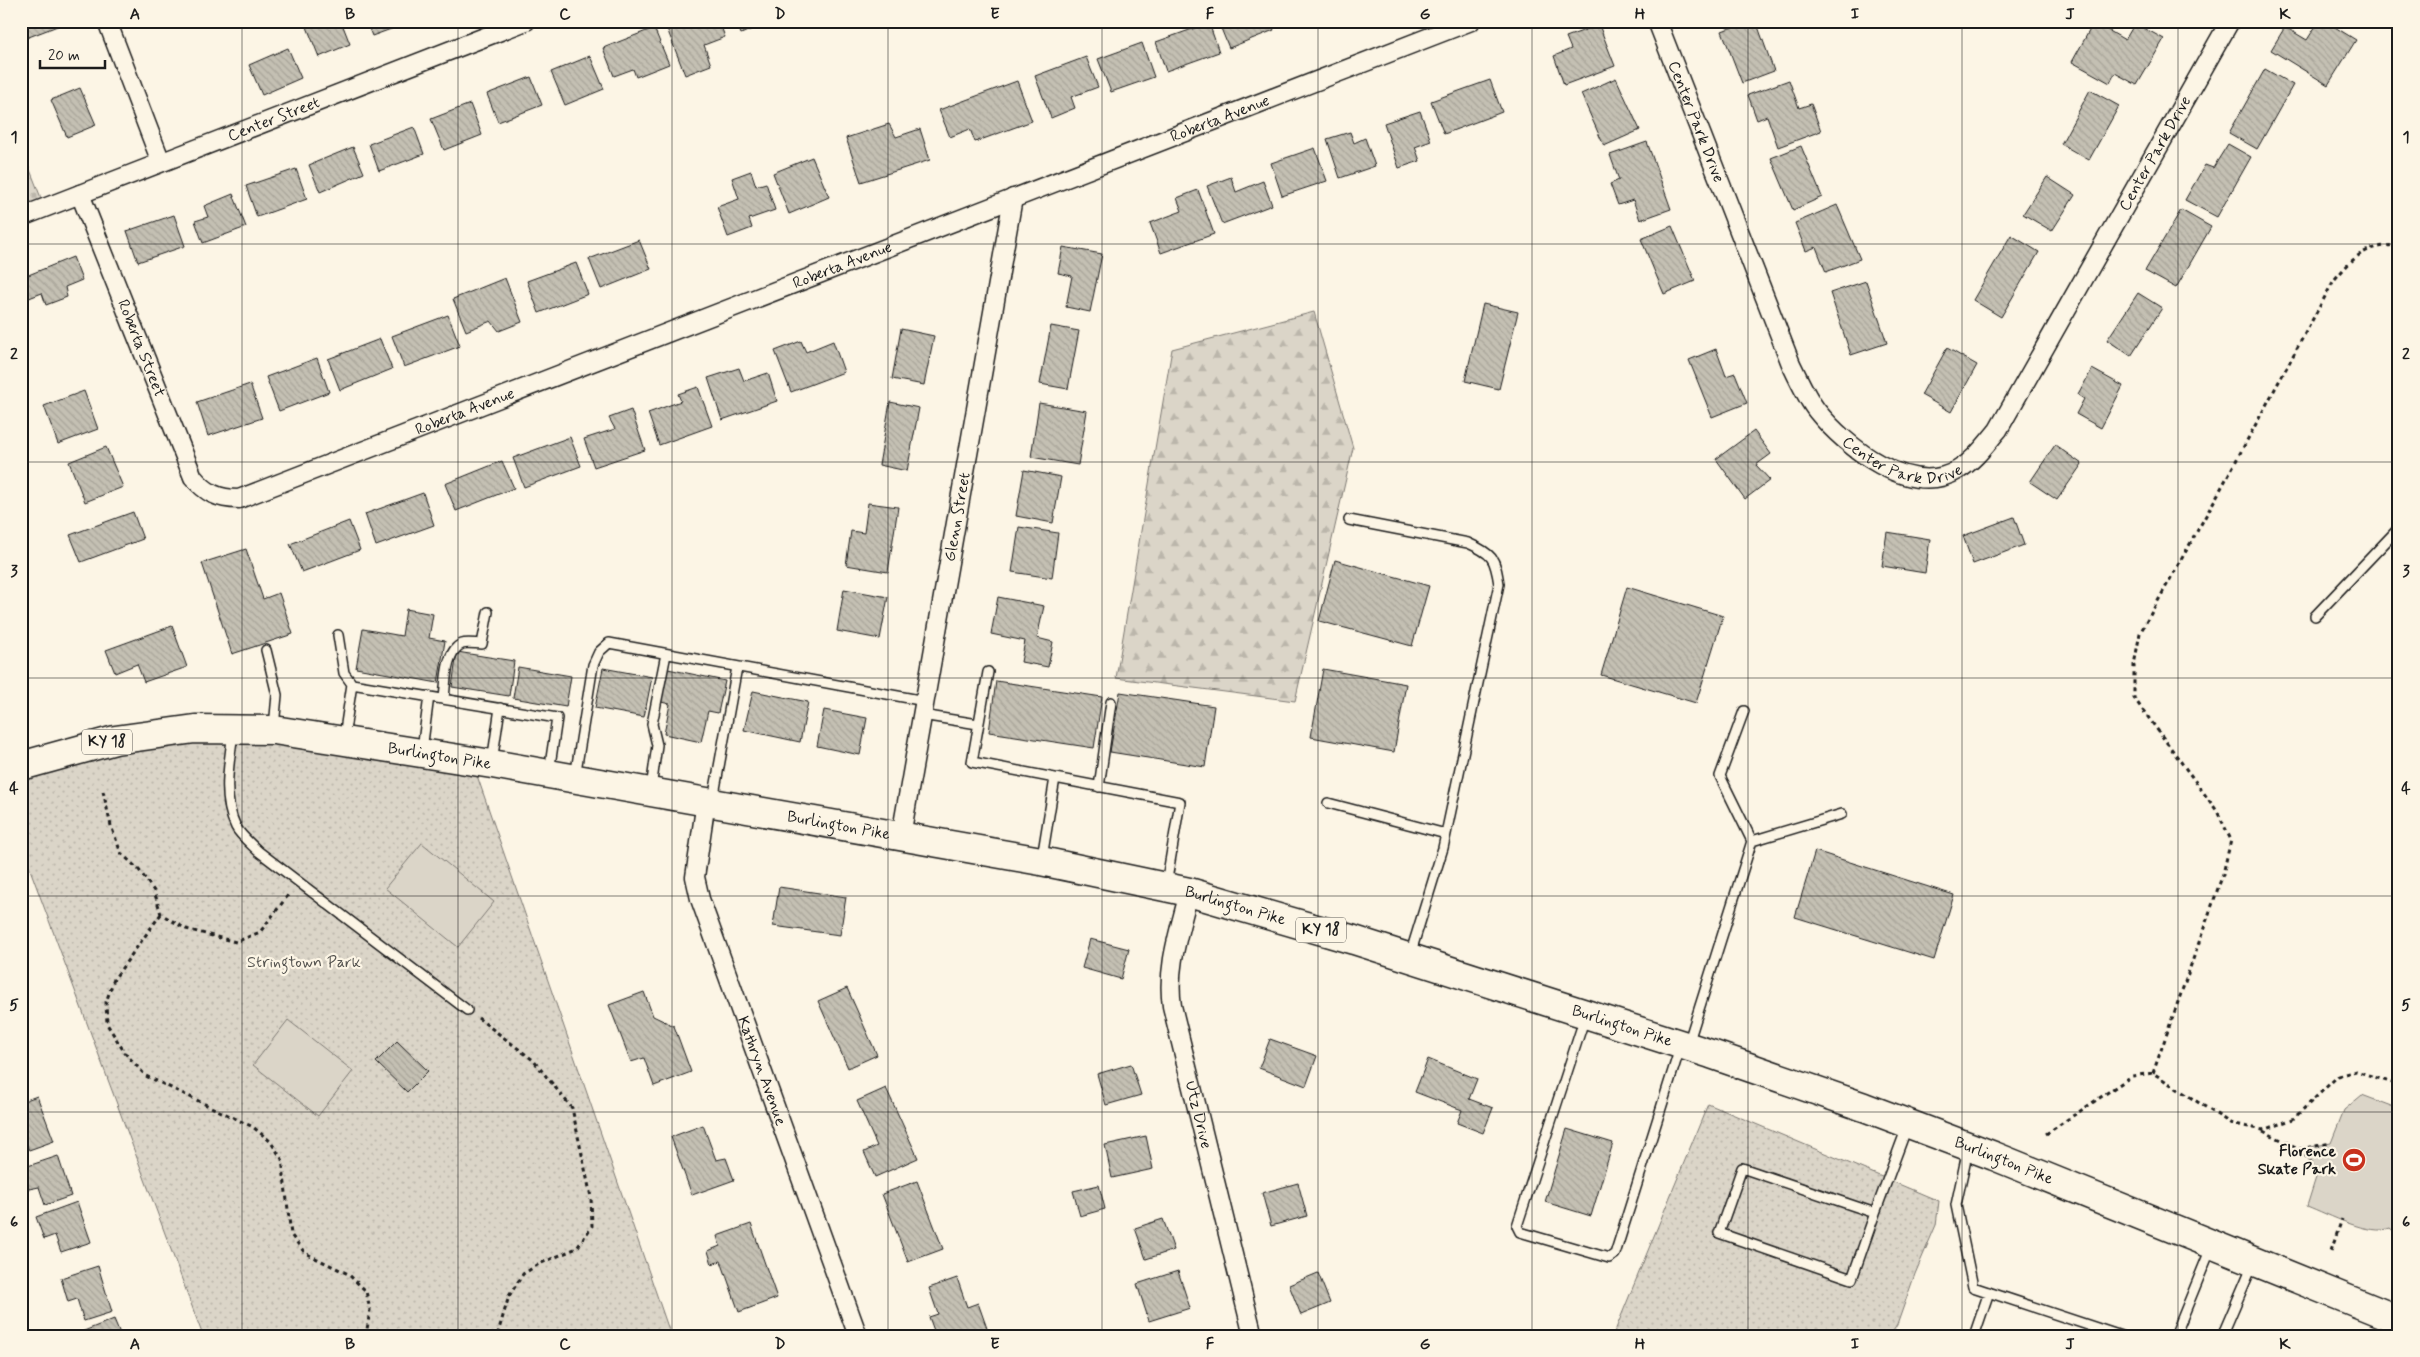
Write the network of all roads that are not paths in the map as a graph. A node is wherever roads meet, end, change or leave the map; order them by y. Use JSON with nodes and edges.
{"nodes":[{"id":1,"x":107,"y":21,"type":"edge"},
{"id":2,"x":526,"y":21,"type":"edge"},
{"id":3,"x":1471,"y":21,"type":"edge"},
{"id":4,"x":1657,"y":21,"type":"edge"},
{"id":5,"x":2230,"y":21,"type":"edge"},
{"id":6,"x":499,"y":26,"type":"edge"},
{"id":7,"x":161,"y":162,"type":"junction"},
{"id":8,"x":80,"y":194,"type":"junction"},
{"id":9,"x":1013,"y":198,"type":"junction"},
{"id":10,"x":21,"y":217,"type":"edge"},
{"id":11,"x":212,"y":495,"type":"joint"},
{"id":12,"x":1349,"y":520,"type":"dead end"},
{"id":13,"x":2399,"y":528,"type":"edge"},
{"id":14,"x":488,"y":612,"type":"dead end"},
{"id":15,"x":2315,"y":616,"type":"dead end"},
{"id":16,"x":338,"y":635,"type":"dead end"},
{"id":17,"x":266,"y":650,"type":"dead end"},
{"id":18,"x":666,"y":654,"type":"junction"},
{"id":19,"x":737,"y":667,"type":"junction"},
{"id":20,"x":988,"y":672,"type":"dead end"},
{"id":21,"x":352,"y":684,"type":"junction"},
{"id":22,"x":429,"y":696,"type":"junction"},
{"id":23,"x":444,"y":698,"type":"junction"},
{"id":24,"x":1111,"y":702,"type":"dead end"},
{"id":25,"x":500,"y":708,"type":"junction"},
{"id":26,"x":924,"y":708,"type":"junction"},
{"id":27,"x":1744,"y":711,"type":"dead end"},
{"id":28,"x":978,"y":724,"type":"junction"},
{"id":29,"x":233,"y":728,"type":"junction"},
{"id":30,"x":274,"y":730,"type":"junction"},
{"id":31,"x":343,"y":740,"type":"junction"},
{"id":32,"x":422,"y":753,"type":"junction"},
{"id":33,"x":492,"y":764,"type":"junction"},
{"id":34,"x":21,"y":766,"type":"edge"},
{"id":35,"x":561,"y":777,"type":"junction"},
{"id":36,"x":1055,"y":778,"type":"junction"},
{"id":37,"x":1099,"y":787,"type":"junction"},
{"id":38,"x":650,"y":792,"type":"junction"},
{"id":39,"x":709,"y":802,"type":"junction"},
{"id":40,"x":1328,"y":803,"type":"dead end"},
{"id":41,"x":1842,"y":814,"type":"dead end"},
{"id":42,"x":1446,"y":834,"type":"junction"},
{"id":43,"x":901,"y":836,"type":"junction"},
{"id":44,"x":1752,"y":841,"type":"junction"},
{"id":45,"x":1041,"y":861,"type":"junction"},
{"id":46,"x":1177,"y":890,"type":"junction"},
{"id":47,"x":1410,"y":957,"type":"junction"},
{"id":48,"x":467,"y":1010,"type":"road end"},
{"id":49,"x":1586,"y":1014,"type":"junction"},
{"id":50,"x":1684,"y":1046,"type":"junction"},
{"id":51,"x":1908,"y":1124,"type":"junction"},
{"id":52,"x":1969,"y":1146,"type":"junction"},
{"id":53,"x":1875,"y":1213,"type":"junction"},
{"id":54,"x":2212,"y":1244,"type":"junction"},
{"id":55,"x":2254,"y":1262,"type":"junction"},
{"id":56,"x":1989,"y":1292,"type":"junction"},
{"id":57,"x":2399,"y":1320,"type":"edge"},
{"id":58,"x":2223,"y":1334,"type":"edge"},
{"id":59,"x":858,"y":1336,"type":"edge"},
{"id":60,"x":1253,"y":1336,"type":"edge"},
{"id":61,"x":1974,"y":1336,"type":"edge"},
{"id":62,"x":2121,"y":1336,"type":"edge"},
{"id":63,"x":2175,"y":1336,"type":"edge"},
{"id":64,"x":2234,"y":1336,"type":"edge"}],
"edges":[{"from":1,"to":7,"type":"street"},
{"from":2,"to":6,"type":"street","name":"Center Street"},
{"from":3,"to":9,"type":"street","name":"Roberta Avenue"},
{"from":4,"to":5,"type":"street","name":"Center Park Drive"},
{"from":6,"to":7,"type":"street","name":"Center Street"},
{"from":7,"to":8,"type":"street","name":"Center Street"},
{"from":8,"to":10,"type":"street","name":"Center Street"},
{"from":8,"to":11,"type":"street","name":"Roberta Street"},
{"from":9,"to":11,"type":"street","name":"Roberta Avenue"},
{"from":9,"to":26,"type":"street","name":"Glenn Street"},
{"from":12,"to":42,"type":"lane"},
{"from":13,"to":15,"type":"lane"},
{"from":14,"to":23,"type":"lane"},
{"from":16,"to":21,"type":"lane"},
{"from":17,"to":30,"type":"lane"},
{"from":18,"to":19,"type":"lane"},
{"from":18,"to":35,"type":"lane"},
{"from":18,"to":38,"type":"lane"},
{"from":19,"to":26,"type":"lane"},
{"from":19,"to":39,"type":"lane"},
{"from":20,"to":28,"type":"lane"},
{"from":21,"to":22,"type":"lane"},
{"from":21,"to":31,"type":"lane"},
{"from":22,"to":23,"type":"lane"},
{"from":22,"to":32,"type":"lane"},
{"from":23,"to":25,"type":"lane"},
{"from":24,"to":37,"type":"lane"},
{"from":25,"to":33,"type":"lane"},
{"from":25,"to":35,"type":"lane"},
{"from":26,"to":28,"type":"lane"},
{"from":26,"to":43,"type":"street","name":"Glenn Street"},
{"from":27,"to":44,"type":"lane"},
{"from":28,"to":36,"type":"lane"},
{"from":29,"to":30,"type":"main road","name":"Burlington Pike","number":"KY 18"},
{"from":29,"to":34,"type":"main road","name":"Burlington Pike","number":"KY 18"},
{"from":29,"to":48,"type":"lane"},
{"from":30,"to":31,"type":"main road","name":"Burlington Pike","number":"KY 18"},
{"from":31,"to":32,"type":"main road","name":"Burlington Pike","number":"KY 18"},
{"from":32,"to":33,"type":"main road","name":"Burlington Pike","number":"KY 18"},
{"from":33,"to":35,"type":"main road","name":"Burlington Pike","number":"KY 18"},
{"from":35,"to":38,"type":"main road","name":"Burlington Pike","number":"KY 18"},
{"from":36,"to":37,"type":"lane"},
{"from":36,"to":45,"type":"lane"},
{"from":37,"to":46,"type":"lane"},
{"from":38,"to":39,"type":"main road","name":"Burlington Pike","number":"KY 18"},
{"from":39,"to":43,"type":"main road","name":"Burlington Pike","number":"KY 18"},
{"from":39,"to":59,"type":"street","name":"Kathryn Avenue"},
{"from":40,"to":42,"type":"lane"},
{"from":41,"to":44,"type":"lane"},
{"from":42,"to":47,"type":"lane"},
{"from":43,"to":45,"type":"main road","name":"Burlington Pike","number":"KY 18"},
{"from":44,"to":50,"type":"lane"},
{"from":45,"to":46,"type":"main road","name":"Burlington Pike","number":"KY 18"},
{"from":46,"to":47,"type":"main road","name":"Burlington Pike","number":"KY 18"},
{"from":46,"to":60,"type":"street","name":"Utz Drive"},
{"from":47,"to":49,"type":"main road","name":"Burlington Pike","number":"KY 18"},
{"from":49,"to":50,"type":"main road","name":"Burlington Pike","number":"KY 18"},
{"from":49,"to":50,"type":"lane"},
{"from":50,"to":51,"type":"main road","name":"Burlington Pike","number":"KY 18"},
{"from":51,"to":52,"type":"main road","name":"Burlington Pike","number":"KY 18"},
{"from":51,"to":53,"type":"lane"},
{"from":52,"to":54,"type":"main road","name":"Burlington Pike","number":"KY 18"},
{"from":52,"to":56,"type":"lane"},
{"from":53,"to":53,"type":"lane"},
{"from":54,"to":55,"type":"main road","name":"Burlington Pike","number":"KY 18"},
{"from":54,"to":63,"type":"lane"},
{"from":55,"to":57,"type":"main road","name":"Burlington Pike","number":"KY 18"},
{"from":55,"to":58,"type":"lane"},
{"from":56,"to":61,"type":"lane"},
{"from":56,"to":62,"type":"lane"},
{"from":58,"to":64,"type":"lane"}]}
